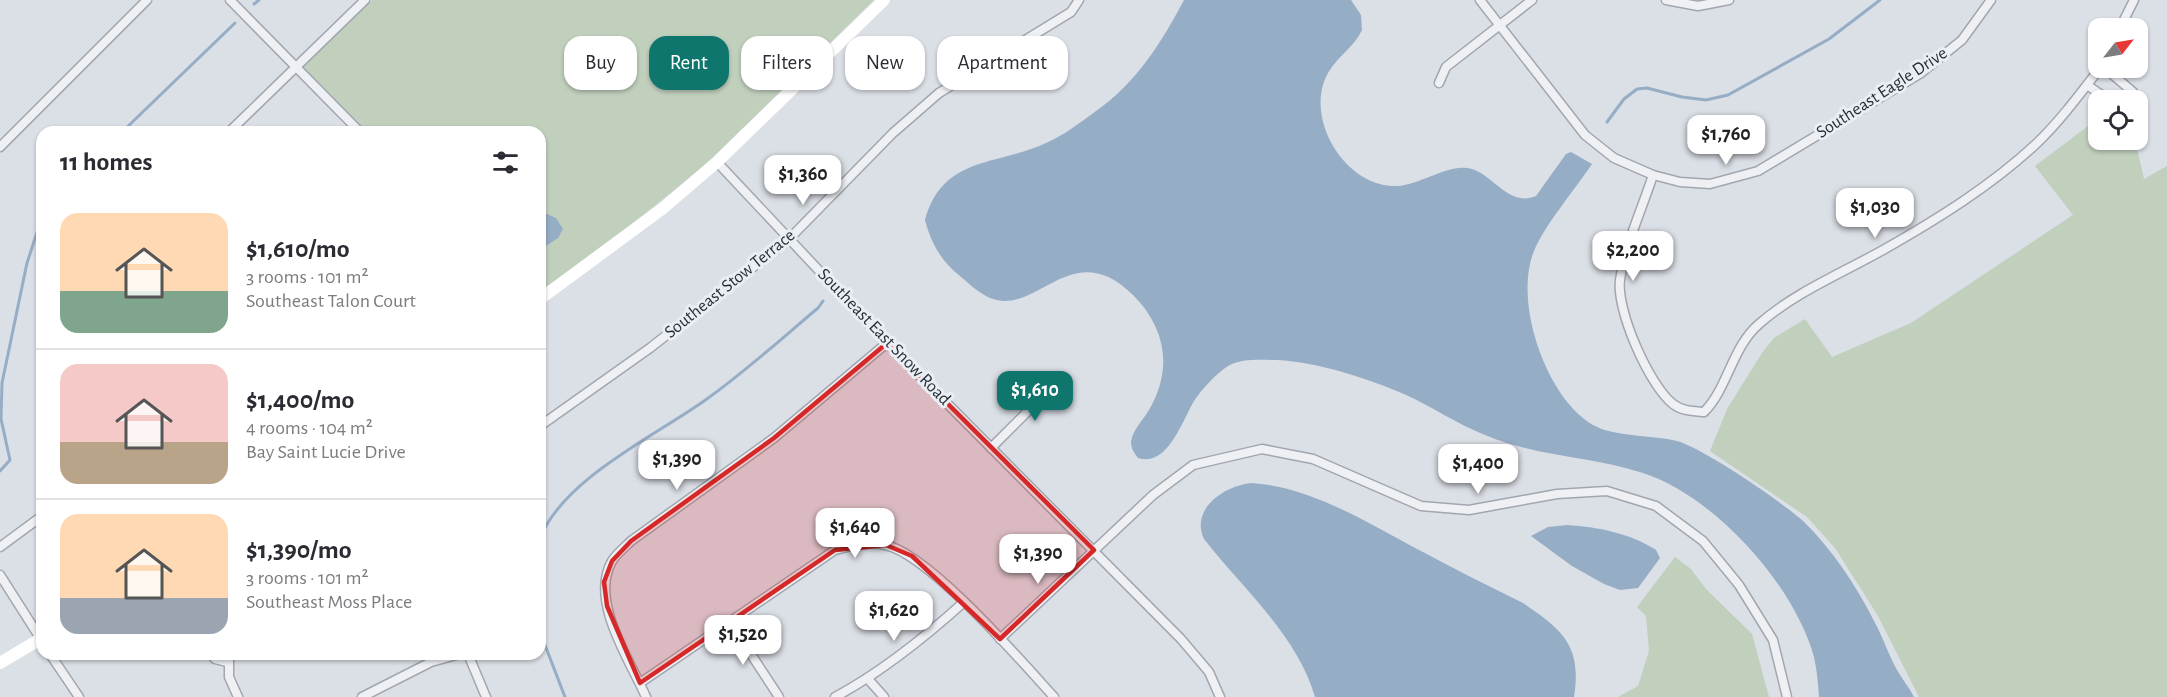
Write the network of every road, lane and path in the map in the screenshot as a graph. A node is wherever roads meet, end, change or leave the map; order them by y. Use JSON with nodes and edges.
{"nodes":[{"id":1,"x":147,"y":0,"type":"edge"},
{"id":2,"x":230,"y":0,"type":"edge"},
{"id":3,"x":365,"y":0,"type":"edge"},
{"id":4,"x":884,"y":0,"type":"edge"},
{"id":5,"x":1079,"y":0,"type":"edge"},
{"id":6,"x":1480,"y":0,"type":"edge"},
{"id":7,"x":1532,"y":0,"type":"edge"},
{"id":8,"x":1666,"y":0,"type":"edge"},
{"id":9,"x":1729,"y":0,"type":"edge"},
{"id":10,"x":1991,"y":0,"type":"edge"},
{"id":11,"x":2134,"y":0,"type":"edge"},
{"id":12,"x":2125,"y":18,"type":"edge"},
{"id":13,"x":1500,"y":25,"type":"junction"},
{"id":14,"x":296,"y":67,"type":"junction"},
{"id":15,"x":2092,"y":78,"type":"edge"},
{"id":16,"x":2117,"y":78,"type":"edge"},
{"id":17,"x":1439,"y":83,"type":"dead end"},
{"id":18,"x":2087,"y":85,"type":"junction"},
{"id":19,"x":2094,"y":90,"type":"edge"},
{"id":20,"x":2131,"y":90,"type":"edge"},
{"id":21,"x":235,"y":126,"type":"edge"},
{"id":22,"x":354,"y":126,"type":"edge"},
{"id":23,"x":0,"y":147,"type":"edge"},
{"id":24,"x":717,"y":162,"type":"junction"},
{"id":25,"x":1653,"y":175,"type":"junction"},
{"id":26,"x":789,"y":239,"type":"junction"},
{"id":27,"x":546,"y":295,"type":"edge"},
{"id":28,"x":887,"y":343,"type":"junction"},
{"id":29,"x":1060,"y":378,"type":"dead end"},
{"id":30,"x":546,"y":422,"type":"edge"},
{"id":31,"x":991,"y":448,"type":"junction"},
{"id":32,"x":36,"y":520,"type":"edge"},
{"id":33,"x":0,"y":546,"type":"edge"},
{"id":34,"x":1094,"y":550,"type":"junction"},
{"id":35,"x":0,"y":575,"type":"edge"},
{"id":36,"x":964,"y":602,"type":"junction"},
{"id":37,"x":730,"y":622,"type":"junction"},
{"id":38,"x":36,"y":631,"type":"edge"},
{"id":39,"x":1000,"y":639,"type":"junction"},
{"id":40,"x":36,"y":643,"type":"edge"},
{"id":41,"x":54,"y":660,"type":"edge"},
{"id":42,"x":228,"y":660,"type":"edge"},
{"id":43,"x":442,"y":660,"type":"edge"},
{"id":44,"x":471,"y":660,"type":"edge"},
{"id":45,"x":0,"y":663,"type":"edge"},
{"id":46,"x":868,"y":679,"type":"junction"},
{"id":47,"x":640,"y":683,"type":"junction"},
{"id":48,"x":79,"y":697,"type":"edge"},
{"id":49,"x":238,"y":697,"type":"edge"},
{"id":50,"x":362,"y":697,"type":"edge"},
{"id":51,"x":486,"y":697,"type":"edge"},
{"id":52,"x":645,"y":697,"type":"edge"},
{"id":53,"x":778,"y":697,"type":"edge"},
{"id":54,"x":835,"y":697,"type":"edge"},
{"id":55,"x":884,"y":697,"type":"edge"},
{"id":56,"x":1054,"y":697,"type":"edge"},
{"id":57,"x":1220,"y":697,"type":"edge"},
{"id":58,"x":1787,"y":697,"type":"edge"}],
"edges":[{"from":1,"to":23,"type":"street"},
{"from":2,"to":14,"type":"street"},
{"from":3,"to":14,"type":"street"},
{"from":4,"to":24,"type":"street"},
{"from":5,"to":26,"type":"street","name":"Southeast Stow Terrace"},
{"from":6,"to":13,"type":"street","name":"Southeast Eagle Drive"},
{"from":7,"to":13,"type":"street"},
{"from":8,"to":9,"type":"street"},
{"from":10,"to":25,"type":"street","name":"Southeast Eagle Drive"},
{"from":11,"to":12,"type":"street"},
{"from":13,"to":17,"type":"street"},
{"from":13,"to":25,"type":"street","name":"Southeast Eagle Drive"},
{"from":14,"to":21,"type":"street"},
{"from":14,"to":22,"type":"street"},
{"from":15,"to":18,"type":"street"},
{"from":16,"to":20,"type":"street"},
{"from":18,"to":19,"type":"street"},
{"from":18,"to":25,"type":"street"},
{"from":24,"to":26,"type":"street","name":"Southeast East Snow Road"},
{"from":24,"to":27,"type":"street"},
{"from":26,"to":28,"type":"street","name":"Southeast East Snow Road"},
{"from":26,"to":30,"type":"street","name":"Southeast Stow Terrace"},
{"from":28,"to":31,"type":"street","name":"Southeast East Snow Road"},
{"from":28,"to":47,"type":"street"},
{"from":29,"to":31,"type":"street"},
{"from":31,"to":34,"type":"street","name":"Southeast East Snow Road"},
{"from":32,"to":33,"type":"street"},
{"from":34,"to":39,"type":"street"},
{"from":34,"to":57,"type":"street","name":"Southeast East Snow Road"},
{"from":34,"to":58,"type":"street"},
{"from":35,"to":38,"type":"street"},
{"from":36,"to":37,"type":"street"},
{"from":36,"to":39,"type":"street"},
{"from":36,"to":46,"type":"street"},
{"from":37,"to":47,"type":"street"},
{"from":37,"to":53,"type":"street"},
{"from":39,"to":56,"type":"street"},
{"from":40,"to":45,"type":"street"},
{"from":41,"to":48,"type":"street"},
{"from":42,"to":49,"type":"street"},
{"from":43,"to":50,"type":"street"},
{"from":44,"to":51,"type":"street"},
{"from":46,"to":54,"type":"street"},
{"from":46,"to":55,"type":"street"},
{"from":47,"to":52,"type":"street"}]}
